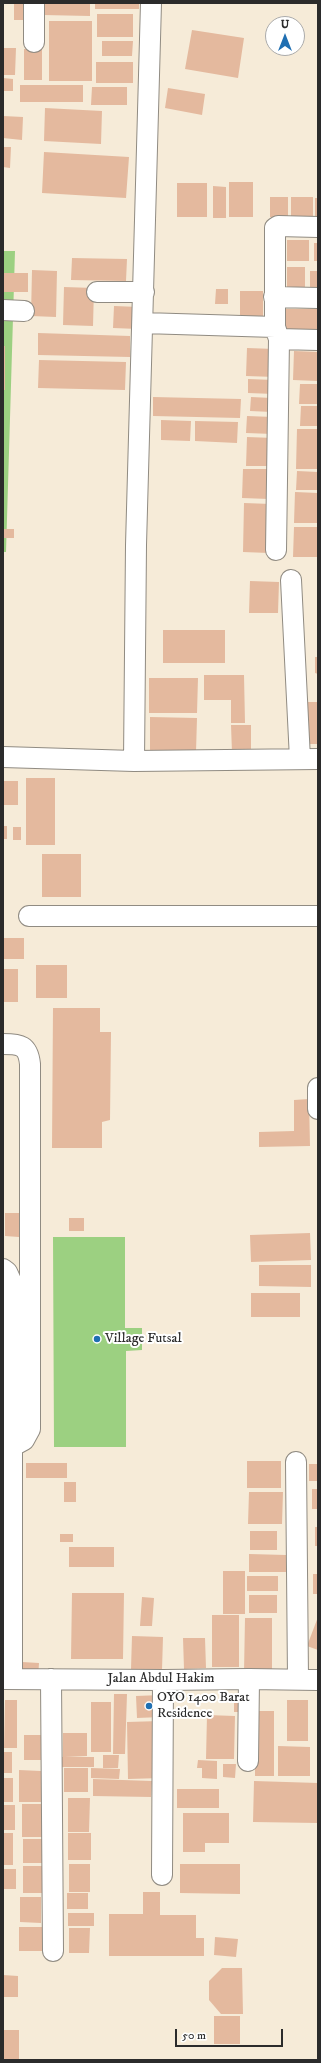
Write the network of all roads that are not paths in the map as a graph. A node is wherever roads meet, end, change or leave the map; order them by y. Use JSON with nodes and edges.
{"nodes":[{"id":1,"x":34,"y":3,"type":"edge"},
{"id":2,"x":151,"y":3,"type":"edge"},
{"id":3,"x":34,"y":42,"type":"dead end"},
{"id":4,"x":318,"y":227,"type":"edge"},
{"id":5,"x":97,"y":292,"type":"dead end"},
{"id":6,"x":144,"y":292,"type":"junction"},
{"id":7,"x":274,"y":297,"type":"junction"},
{"id":8,"x":318,"y":298,"type":"edge"},
{"id":9,"x":3,"y":310,"type":"edge"},
{"id":10,"x":24,"y":311,"type":"dead end"},
{"id":11,"x":144,"y":323,"type":"junction"},
{"id":12,"x":277,"y":333,"type":"junction"},
{"id":13,"x":318,"y":340,"type":"edge"},
{"id":14,"x":276,"y":550,"type":"dead end"},
{"id":15,"x":291,"y":580,"type":"dead end"},
{"id":16,"x":3,"y":757,"type":"edge"},
{"id":17,"x":309,"y":759,"type":"edge"},
{"id":18,"x":134,"y":760,"type":"junction"},
{"id":19,"x":29,"y":916,"type":"dead end"},
{"id":20,"x":318,"y":916,"type":"edge"},
{"id":21,"x":3,"y":1044,"type":"edge"},
{"id":22,"x":318,"y":1088,"type":"edge"},
{"id":23,"x":318,"y":1109,"type":"edge"},
{"id":24,"x":3,"y":1269,"type":"edge"},
{"id":25,"x":11,"y":1447,"type":"junction"},
{"id":26,"x":296,"y":1462,"type":"dead end"},
{"id":27,"x":249,"y":1678,"type":"junction"},
{"id":28,"x":8,"y":1679,"type":"edge"},
{"id":29,"x":51,"y":1679,"type":"junction"},
{"id":30,"x":298,"y":1679,"type":"junction"},
{"id":31,"x":163,"y":1680,"type":"junction"},
{"id":32,"x":318,"y":1680,"type":"edge"},
{"id":33,"x":248,"y":1761,"type":"dead end"},
{"id":34,"x":162,"y":1875,"type":"dead end"},
{"id":35,"x":53,"y":1951,"type":"dead end"}],
"edges":[{"from":1,"to":3,"type":"street"},
{"from":2,"to":6,"type":"street"},
{"from":4,"to":7,"type":"street"},
{"from":5,"to":6,"type":"street"},
{"from":6,"to":11,"type":"street"},
{"from":7,"to":8,"type":"street"},
{"from":7,"to":12,"type":"street"},
{"from":9,"to":10,"type":"street"},
{"from":11,"to":12,"type":"street"},
{"from":11,"to":18,"type":"street"},
{"from":12,"to":13,"type":"street"},
{"from":12,"to":14,"type":"street"},
{"from":15,"to":17,"type":"street"},
{"from":16,"to":18,"type":"street"},
{"from":17,"to":18,"type":"street"},
{"from":19,"to":20,"type":"street"},
{"from":21,"to":25,"type":"street"},
{"from":22,"to":23,"type":"street"},
{"from":24,"to":25,"type":"street"},
{"from":25,"to":28,"type":"street"},
{"from":26,"to":30,"type":"street"},
{"from":27,"to":30,"type":"street","name":"Jalan Abdul Hakim"},
{"from":27,"to":31,"type":"street","name":"Jalan Abdul Hakim"},
{"from":27,"to":33,"type":"street"},
{"from":28,"to":29,"type":"street","name":"Jalan Abdul Hakim"},
{"from":29,"to":31,"type":"street","name":"Jalan Abdul Hakim"},
{"from":29,"to":35,"type":"street"},
{"from":30,"to":32,"type":"street","name":"Jalan Abdul Hakim"},
{"from":31,"to":34,"type":"street"}]}
